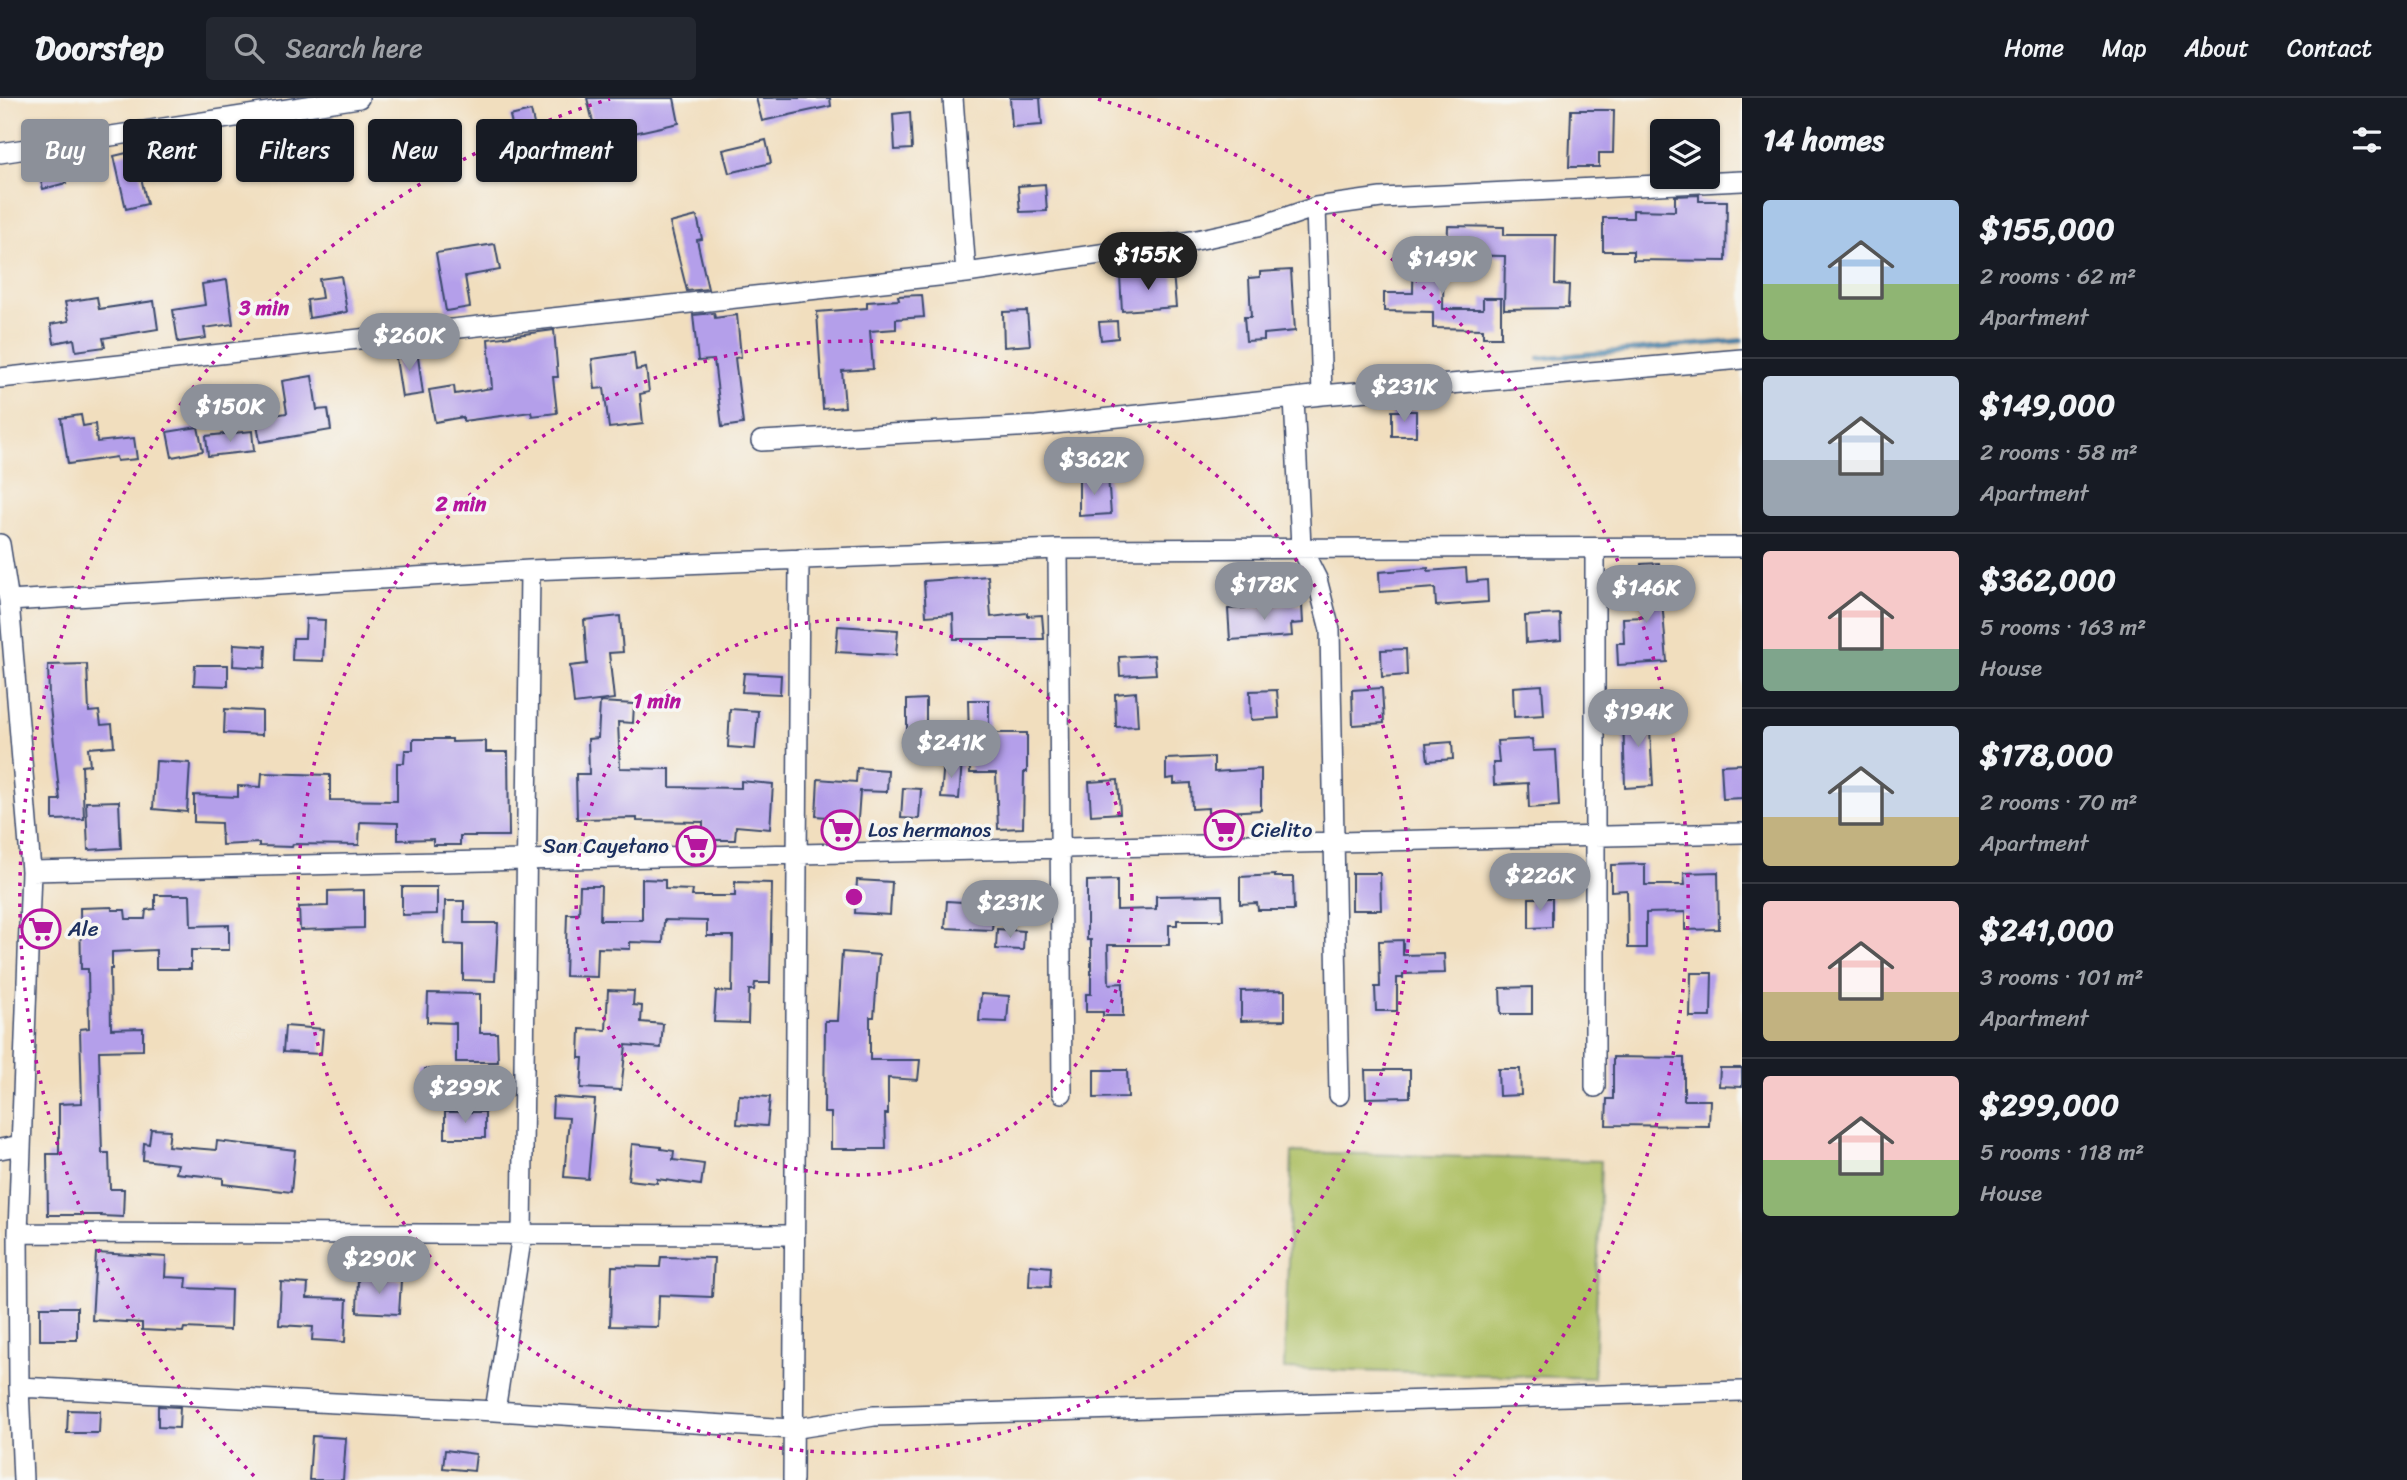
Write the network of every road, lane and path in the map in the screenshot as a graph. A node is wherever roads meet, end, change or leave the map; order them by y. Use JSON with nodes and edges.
{"nodes":[{"id":1,"x":359,"y":98,"type":"edge"},
{"id":2,"x":953,"y":98,"type":"edge"},
{"id":3,"x":0,"y":153,"type":"edge"},
{"id":4,"x":1742,"y":181,"type":"edge"},
{"id":5,"x":1316,"y":207,"type":"junction"},
{"id":6,"x":966,"y":273,"type":"junction"},
{"id":7,"x":1742,"y":359,"type":"edge"},
{"id":8,"x":0,"y":378,"type":"edge"},
{"id":9,"x":1322,"y":394,"type":"junction"},
{"id":10,"x":1294,"y":398,"type":"junction"},
{"id":11,"x":761,"y":441,"type":"dead end"},
{"id":12,"x":0,"y":544,"type":"edge"},
{"id":13,"x":1301,"y":547,"type":"junction"},
{"id":14,"x":1742,"y":547,"type":"edge"},
{"id":15,"x":1595,"y":548,"type":"junction"},
{"id":16,"x":1058,"y":549,"type":"junction"},
{"id":17,"x":799,"y":559,"type":"junction"},
{"id":18,"x":530,"y":570,"type":"junction"},
{"id":19,"x":9,"y":601,"type":"junction"},
{"id":20,"x":1742,"y":833,"type":"edge"},
{"id":21,"x":1595,"y":836,"type":"junction"},
{"id":22,"x":1333,"y":842,"type":"junction"},
{"id":23,"x":1061,"y":848,"type":"junction"},
{"id":24,"x":799,"y":854,"type":"junction"},
{"id":25,"x":527,"y":860,"type":"junction"},
{"id":26,"x":31,"y":871,"type":"junction"},
{"id":27,"x":1595,"y":1087,"type":"dead end"},
{"id":28,"x":1062,"y":1093,"type":"dead end"},
{"id":29,"x":1339,"y":1095,"type":"dead end"},
{"id":30,"x":20,"y":1145,"type":"junction"},
{"id":31,"x":0,"y":1149,"type":"edge"},
{"id":32,"x":18,"y":1233,"type":"junction"},
{"id":33,"x":522,"y":1234,"type":"junction"},
{"id":34,"x":795,"y":1235,"type":"junction"},
{"id":35,"x":19,"y":1387,"type":"junction"},
{"id":36,"x":1742,"y":1391,"type":"edge"},
{"id":37,"x":495,"y":1411,"type":"junction"},
{"id":38,"x":792,"y":1429,"type":"junction"},
{"id":39,"x":23,"y":1480,"type":"edge"},
{"id":40,"x":793,"y":1480,"type":"edge"}],
"edges":[{"from":1,"to":3,"type":"street"},
{"from":2,"to":6,"type":"street"},
{"from":4,"to":5,"type":"street"},
{"from":5,"to":6,"type":"street"},
{"from":5,"to":9,"type":"street"},
{"from":6,"to":8,"type":"street"},
{"from":7,"to":9,"type":"street"},
{"from":9,"to":10,"type":"street"},
{"from":10,"to":11,"type":"street"},
{"from":10,"to":13,"type":"street"},
{"from":12,"to":19,"type":"street"},
{"from":13,"to":15,"type":"street"},
{"from":13,"to":16,"type":"street"},
{"from":13,"to":22,"type":"street"},
{"from":14,"to":15,"type":"street"},
{"from":15,"to":21,"type":"street"},
{"from":16,"to":17,"type":"street"},
{"from":16,"to":23,"type":"street"},
{"from":17,"to":18,"type":"street"},
{"from":17,"to":24,"type":"street"},
{"from":18,"to":19,"type":"street"},
{"from":18,"to":25,"type":"street"},
{"from":19,"to":26,"type":"street"},
{"from":20,"to":21,"type":"street"},
{"from":21,"to":22,"type":"street"},
{"from":21,"to":27,"type":"street"},
{"from":22,"to":23,"type":"street"},
{"from":22,"to":29,"type":"street"},
{"from":23,"to":24,"type":"street"},
{"from":23,"to":28,"type":"street"},
{"from":24,"to":25,"type":"street"},
{"from":24,"to":34,"type":"street"},
{"from":25,"to":26,"type":"street"},
{"from":25,"to":33,"type":"street"},
{"from":26,"to":30,"type":"street"},
{"from":30,"to":31,"type":"street"},
{"from":30,"to":32,"type":"street"},
{"from":32,"to":33,"type":"street"},
{"from":32,"to":35,"type":"street"},
{"from":33,"to":34,"type":"street"},
{"from":33,"to":37,"type":"street"},
{"from":34,"to":38,"type":"street"},
{"from":35,"to":37,"type":"street"},
{"from":35,"to":39,"type":"street"},
{"from":36,"to":38,"type":"street"},
{"from":37,"to":38,"type":"street"},
{"from":38,"to":40,"type":"street"}]}
